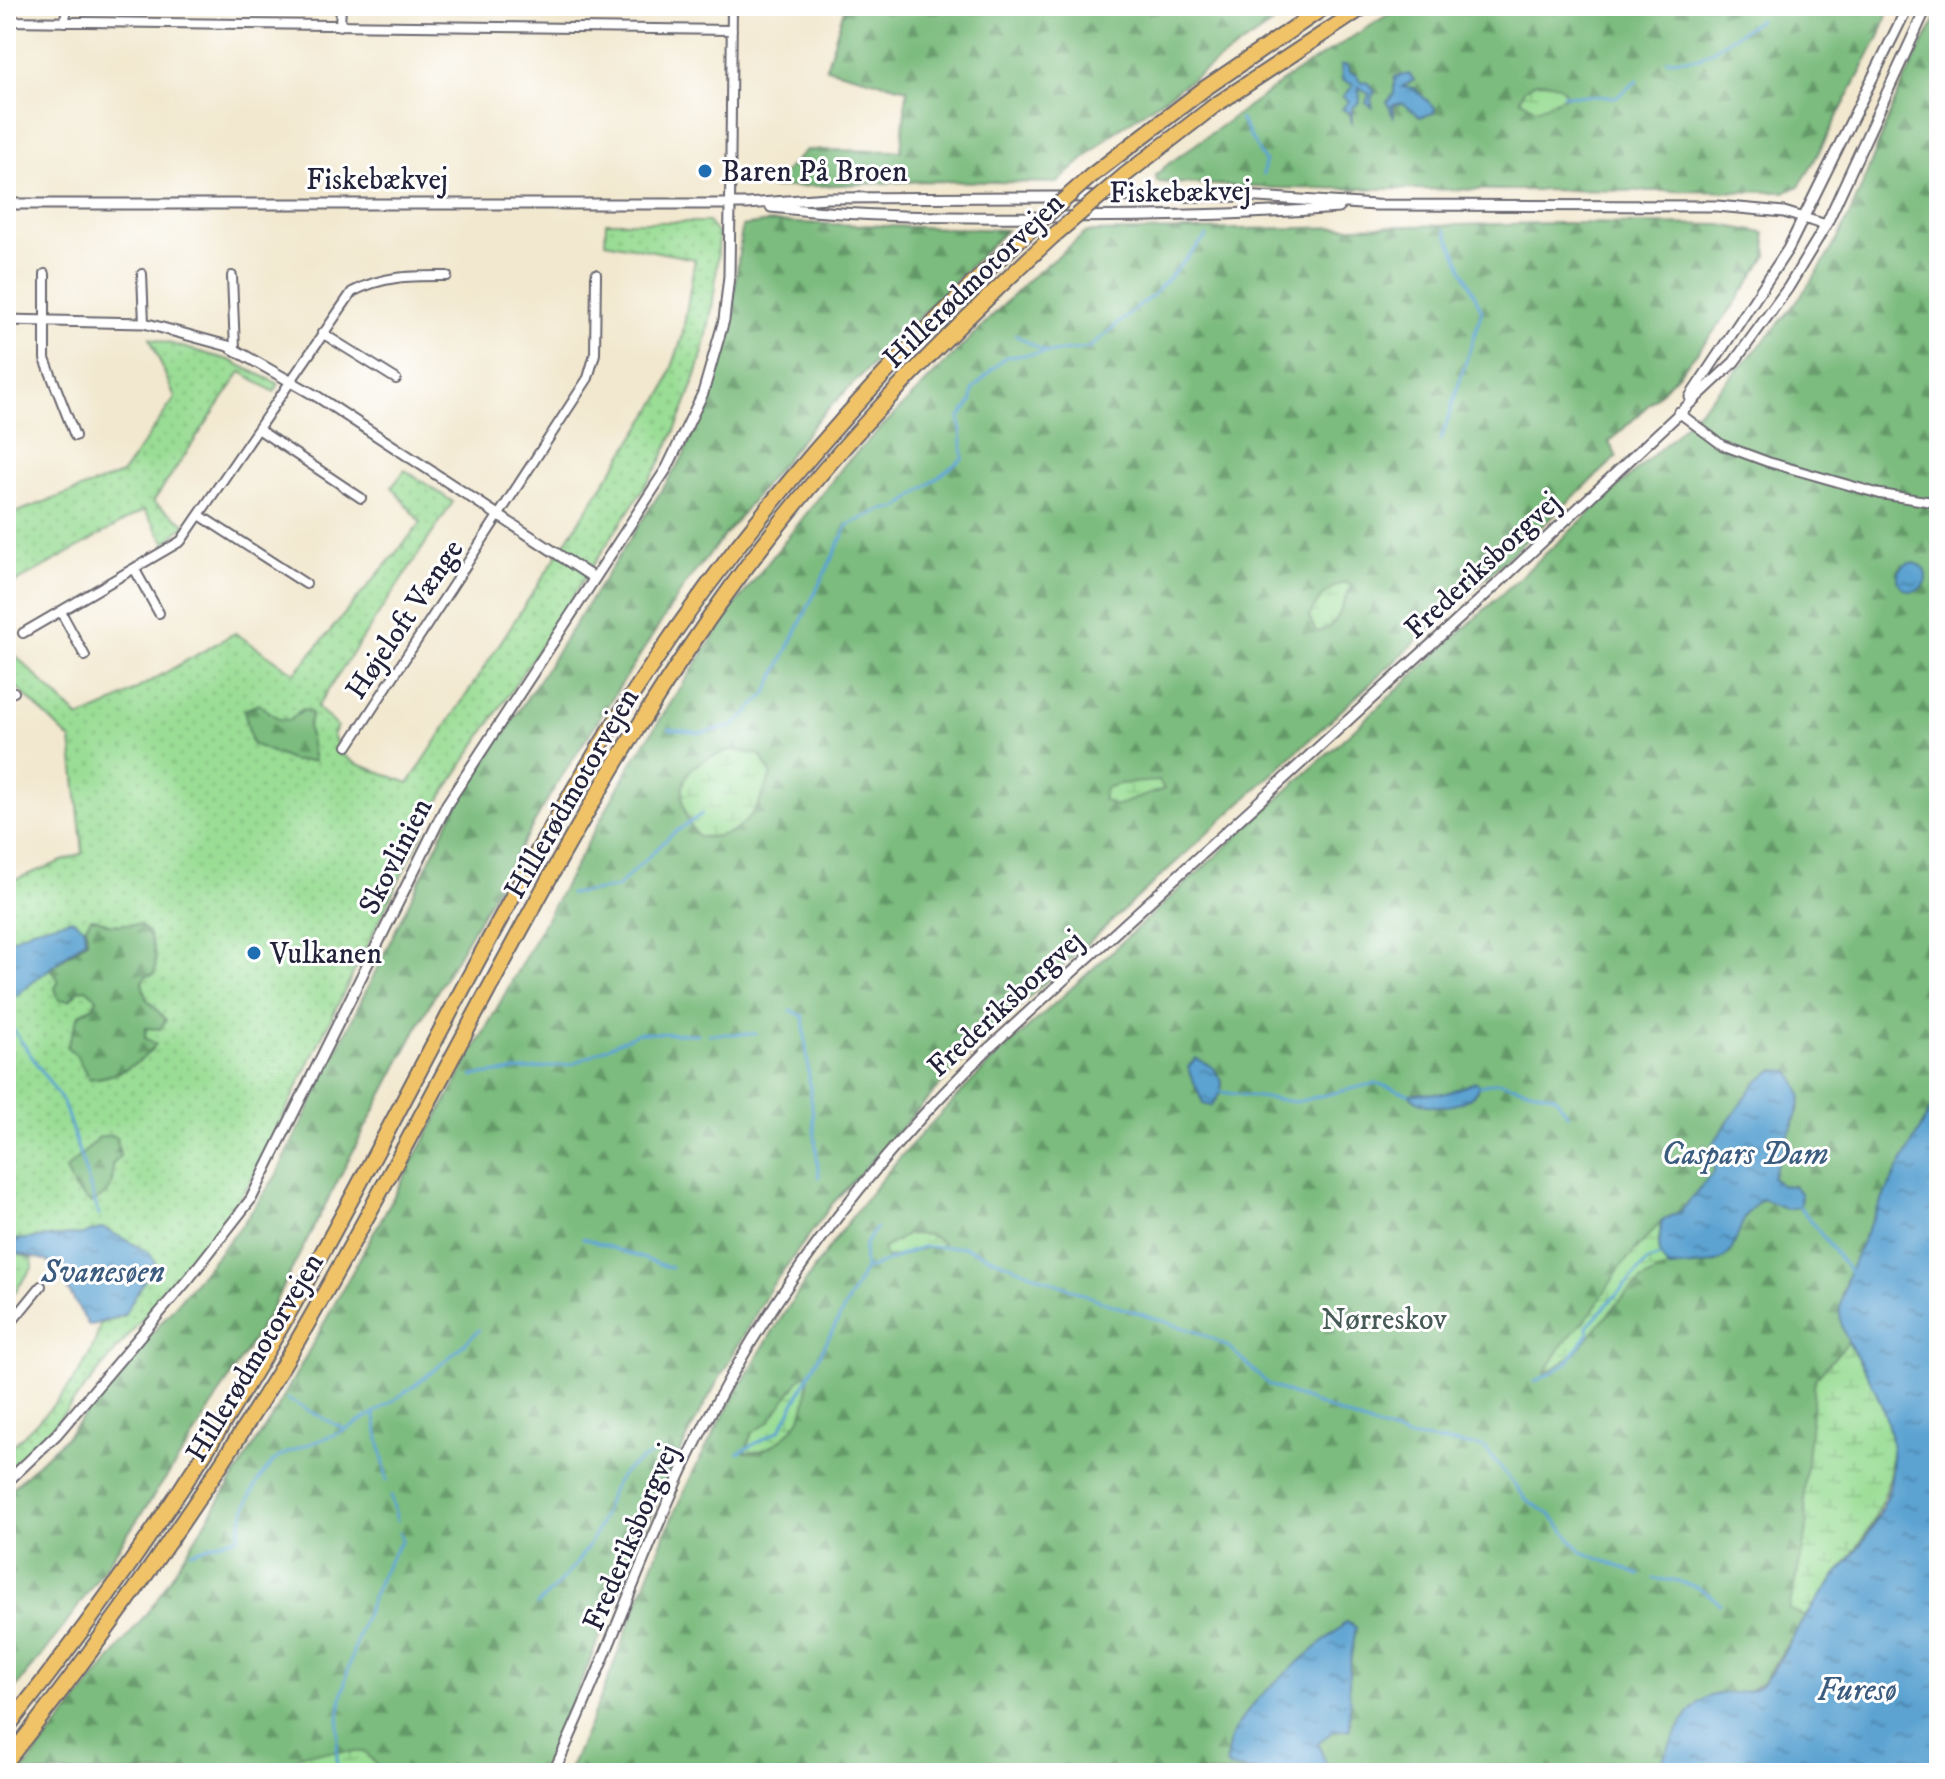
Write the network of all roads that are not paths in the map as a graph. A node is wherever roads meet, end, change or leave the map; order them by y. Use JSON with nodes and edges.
{"nodes":[{"id":1,"x":68,"y":6,"type":"edge"},
{"id":2,"x":341,"y":6,"type":"edge"},
{"id":3,"x":732,"y":6,"type":"edge"},
{"id":4,"x":1326,"y":6,"type":"edge"},
{"id":5,"x":1365,"y":6,"type":"edge"},
{"id":6,"x":1908,"y":6,"type":"edge"},
{"id":7,"x":1927,"y":6,"type":"edge"},
{"id":8,"x":6,"y":21,"type":"edge"},
{"id":9,"x":64,"y":22,"type":"junction"},
{"id":10,"x":340,"y":26,"type":"junction"},
{"id":11,"x":732,"y":30,"type":"junction"},
{"id":12,"x":6,"y":204,"type":"edge"},
{"id":13,"x":730,"y":204,"type":"junction"},
{"id":14,"x":747,"y":204,"type":"junction"},
{"id":15,"x":1375,"y":205,"type":"junction"},
{"id":16,"x":1805,"y":217,"type":"junction"},
{"id":17,"x":1826,"y":225,"type":"junction"},
{"id":18,"x":45,"y":274,"type":"dead end"},
{"id":19,"x":142,"y":274,"type":"dead end"},
{"id":20,"x":596,"y":274,"type":"dead end"},
{"id":21,"x":232,"y":276,"type":"dead end"},
{"id":22,"x":447,"y":276,"type":"dead end"},
{"id":23,"x":6,"y":320,"type":"edge"},
{"id":24,"x":45,"y":320,"type":"junction"},
{"id":25,"x":144,"y":323,"type":"junction"},
{"id":26,"x":322,"y":333,"type":"junction"},
{"id":27,"x":235,"y":349,"type":"junction"},
{"id":28,"x":396,"y":379,"type":"dead end"},
{"id":29,"x":291,"y":381,"type":"junction"},
{"id":30,"x":1678,"y":412,"type":"junction"},
{"id":31,"x":258,"y":429,"type":"junction"},
{"id":32,"x":75,"y":436,"type":"dead end"},
{"id":33,"x":361,"y":498,"type":"dead end"},
{"id":34,"x":1939,"y":503,"type":"edge"},
{"id":35,"x":201,"y":516,"type":"junction"},
{"id":36,"x":500,"y":517,"type":"junction"},
{"id":37,"x":135,"y":570,"type":"junction"},
{"id":38,"x":594,"y":578,"type":"junction"},
{"id":39,"x":306,"y":584,"type":"dead end"},
{"id":40,"x":61,"y":612,"type":"junction"},
{"id":41,"x":159,"y":613,"type":"dead end"},
{"id":42,"x":23,"y":633,"type":"dead end"},
{"id":43,"x":85,"y":656,"type":"dead end"},
{"id":44,"x":348,"y":746,"type":"dead end"},
{"id":45,"x":41,"y":1286,"type":"dead end"},
{"id":46,"x":6,"y":1329,"type":"edge"},
{"id":47,"x":6,"y":1483,"type":"edge"},
{"id":48,"x":6,"y":1729,"type":"edge"},
{"id":49,"x":6,"y":1762,"type":"edge"},
{"id":50,"x":553,"y":1773,"type":"edge"}],
"edges":[{"from":1,"to":9,"type":"street"},
{"from":2,"to":10,"type":"street"},
{"from":3,"to":11,"type":"street"},
{"from":4,"to":48,"type":"highway","name":"Hillerødmotorvejen","bridge":true},
{"from":5,"to":49,"type":"highway","name":"Hillerødmotorvejen","bridge":true},
{"from":6,"to":16,"type":"street","name":"Frederiksborgvej"},
{"from":7,"to":17,"type":"street","name":"Frederiksborgvej"},
{"from":8,"to":9,"type":"street"},
{"from":9,"to":10,"type":"street"},
{"from":10,"to":11,"type":"street"},
{"from":11,"to":13,"type":"street"},
{"from":12,"to":13,"type":"street","name":"Fiskebækvej"},
{"from":13,"to":14,"type":"street","name":"Fiskebækvej"},
{"from":13,"to":38,"type":"street","name":"Skovlinien"},
{"from":14,"to":15,"type":"street","name":"Fiskebækvej"},
{"from":14,"to":15,"type":"street","name":"Fiskebækvej"},
{"from":15,"to":16,"type":"street","name":"Fiskebækvej"},
{"from":16,"to":17,"type":"street","name":"Fiskebækvej"},
{"from":16,"to":30,"type":"street","name":"Frederiksborgvej"},
{"from":17,"to":30,"type":"street","name":"Frederiksborgvej"},
{"from":18,"to":24,"type":"street"},
{"from":19,"to":25,"type":"street"},
{"from":20,"to":36,"type":"street","name":"Højeloft Vænge"},
{"from":21,"to":27,"type":"street"},
{"from":22,"to":26,"type":"street"},
{"from":23,"to":24,"type":"street","name":"Højeloft Vænge"},
{"from":24,"to":25,"type":"street","name":"Højeloft Vænge"},
{"from":24,"to":32,"type":"street"},
{"from":25,"to":27,"type":"street","name":"Højeloft Vænge"},
{"from":26,"to":28,"type":"street"},
{"from":26,"to":29,"type":"street"},
{"from":27,"to":29,"type":"street","name":"Højeloft Vænge"},
{"from":29,"to":31,"type":"street"},
{"from":29,"to":36,"type":"street","name":"Højeloft Vænge"},
{"from":30,"to":34,"type":"street"},
{"from":30,"to":50,"type":"street","name":"Frederiksborgvej"},
{"from":31,"to":33,"type":"street"},
{"from":31,"to":35,"type":"street"},
{"from":35,"to":37,"type":"street"},
{"from":35,"to":39,"type":"street"},
{"from":36,"to":38,"type":"street","name":"Højeloft Vænge"},
{"from":36,"to":44,"type":"street","name":"Højeloft Vænge"},
{"from":37,"to":40,"type":"street"},
{"from":37,"to":41,"type":"street"},
{"from":38,"to":47,"type":"street","name":"Skovlinien"},
{"from":40,"to":42,"type":"street"},
{"from":40,"to":43,"type":"street"},
{"from":45,"to":46,"type":"street"}]}
